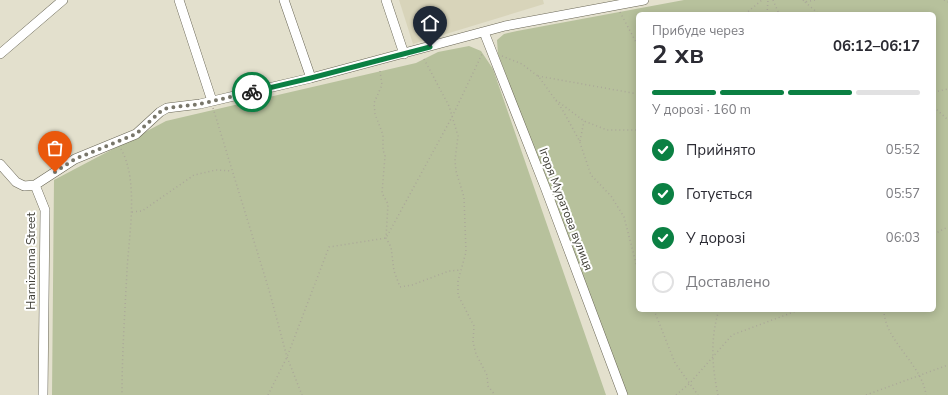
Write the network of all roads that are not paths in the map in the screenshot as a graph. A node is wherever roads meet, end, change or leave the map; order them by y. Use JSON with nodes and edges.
{"nodes":[{"id":1,"x":63,"y":0,"type":"edge"},
{"id":2,"x":179,"y":0,"type":"edge"},
{"id":3,"x":284,"y":0,"type":"edge"},
{"id":4,"x":386,"y":0,"type":"edge"},
{"id":5,"x":644,"y":0,"type":"edge"},
{"id":6,"x":616,"y":3,"type":"edge"},
{"id":7,"x":484,"y":32,"type":"junction"},
{"id":8,"x":0,"y":54,"type":"edge"},
{"id":9,"x":404,"y":54,"type":"junction"},
{"id":10,"x":311,"y":78,"type":"junction"},
{"id":11,"x":212,"y":101,"type":"junction"},
{"id":12,"x":0,"y":164,"type":"edge"},
{"id":13,"x":34,"y":185,"type":"junction"},
{"id":14,"x":43,"y":395,"type":"edge"},
{"id":15,"x":623,"y":395,"type":"edge"}],
"edges":[{"from":1,"to":8,"type":"street"},
{"from":2,"to":11,"type":"street"},
{"from":3,"to":10,"type":"street"},
{"from":4,"to":9,"type":"street"},
{"from":5,"to":6,"type":"street"},
{"from":6,"to":7,"type":"street"},
{"from":7,"to":9,"type":"street"},
{"from":7,"to":15,"type":"street","name":"Ігоря Муратова вулиця"},
{"from":9,"to":10,"type":"street"},
{"from":10,"to":11,"type":"street"},
{"from":11,"to":13,"type":"street"},
{"from":12,"to":13,"type":"street"},
{"from":13,"to":14,"type":"street","name":"Harnizonna Street"}]}
